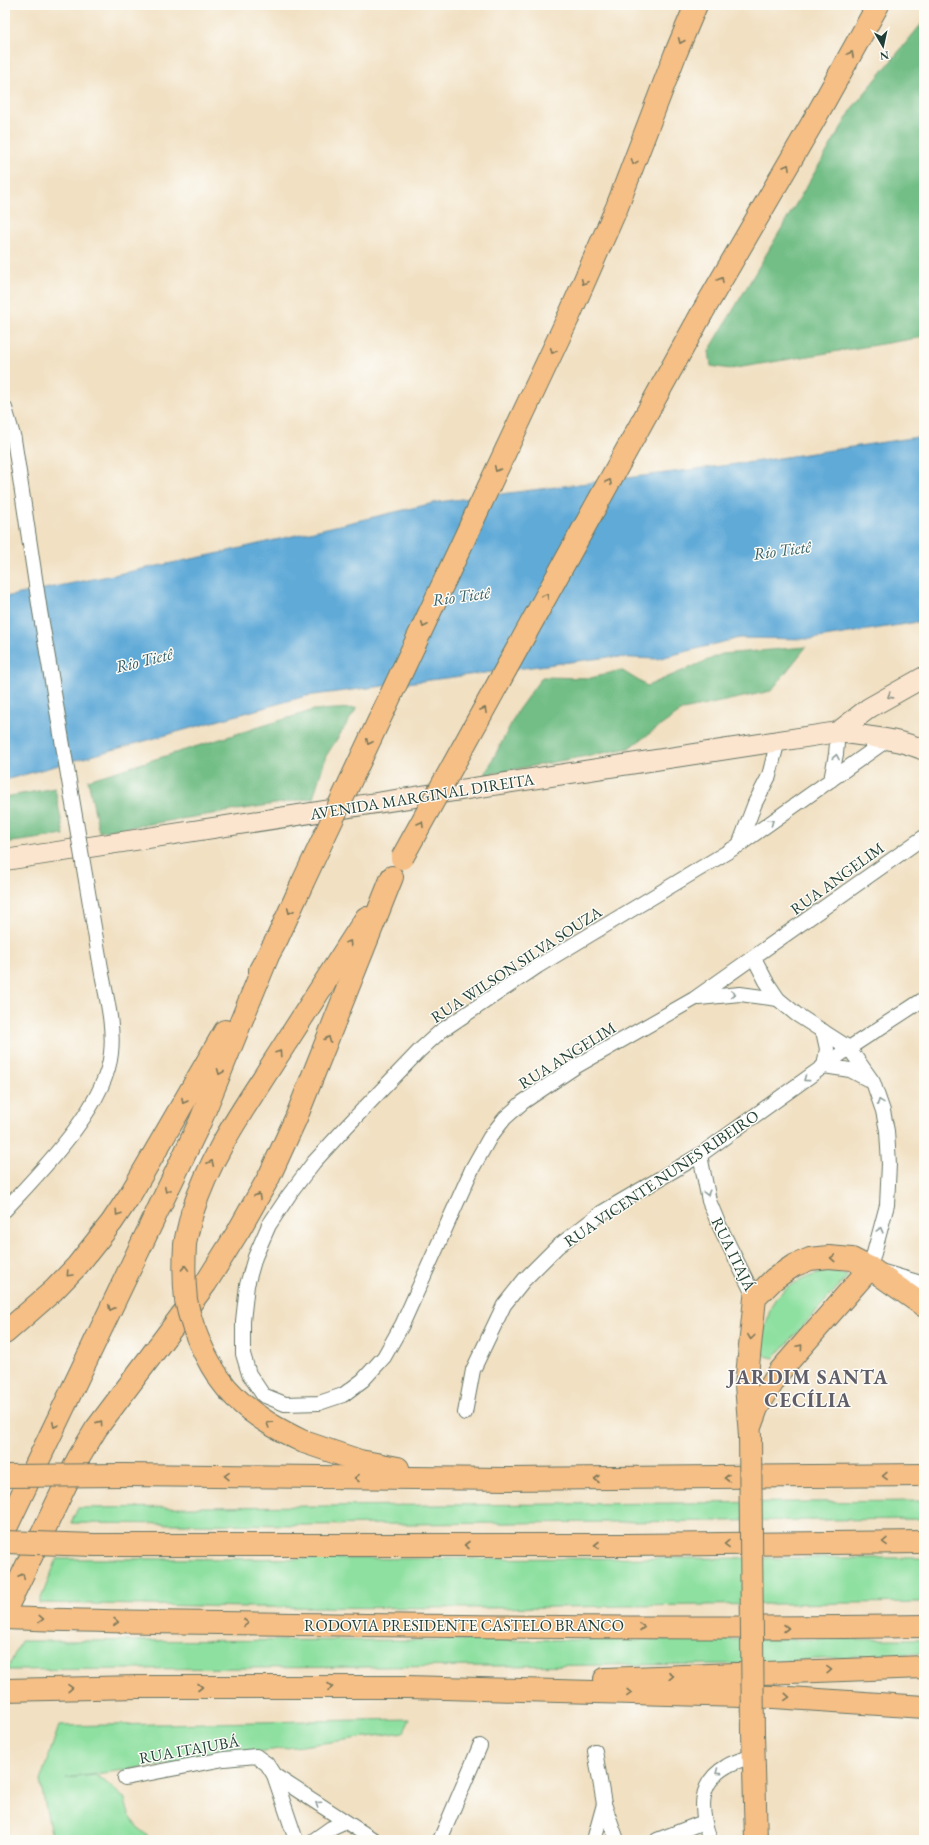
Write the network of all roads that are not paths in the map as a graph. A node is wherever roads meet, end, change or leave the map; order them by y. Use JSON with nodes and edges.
{"nodes":[{"id":1,"x":696,"y":5,"type":"edge"},
{"id":2,"x":878,"y":5,"type":"edge"},
{"id":3,"x":5,"y":408,"type":"edge"},
{"id":4,"x":924,"y":677,"type":"edge"},
{"id":5,"x":838,"y":732,"type":"junction"},
{"id":6,"x":778,"y":740,"type":"junction"},
{"id":7,"x":887,"y":740,"type":"junction"},
{"id":8,"x":924,"y":750,"type":"edge"},
{"id":9,"x":831,"y":780,"type":"junction"},
{"id":10,"x":924,"y":837,"type":"edge"},
{"id":11,"x":739,"y":845,"type":"junction"},
{"id":12,"x":5,"y":860,"type":"edge"},
{"id":13,"x":392,"y":877,"type":"junction"},
{"id":14,"x":267,"y":958,"type":"junction"},
{"id":15,"x":754,"y":958,"type":"junction"},
{"id":16,"x":694,"y":999,"type":"junction"},
{"id":17,"x":778,"y":999,"type":"junction"},
{"id":18,"x":924,"y":999,"type":"edge"},
{"id":19,"x":824,"y":1031,"type":"junction"},
{"id":20,"x":849,"y":1048,"type":"junction"},
{"id":21,"x":824,"y":1066,"type":"junction"},
{"id":22,"x":873,"y":1082,"type":"junction"},
{"id":23,"x":700,"y":1155,"type":"junction"},
{"id":24,"x":5,"y":1210,"type":"edge"},
{"id":25,"x":870,"y":1268,"type":"junction"},
{"id":26,"x":924,"y":1284,"type":"edge"},
{"id":27,"x":755,"y":1298,"type":"junction"},
{"id":28,"x":924,"y":1306,"type":"edge"},
{"id":29,"x":5,"y":1333,"type":"edge"},
{"id":30,"x":243,"y":1354,"type":"joint"},
{"id":31,"x":748,"y":1361,"type":"junction"},
{"id":32,"x":780,"y":1370,"type":"junction"},
{"id":33,"x":465,"y":1413,"type":"dead end"},
{"id":34,"x":750,"y":1431,"type":"junction"},
{"id":35,"x":924,"y":1475,"type":"edge"},
{"id":36,"x":5,"y":1476,"type":"edge"},
{"id":37,"x":508,"y":1479,"type":"junction"},
{"id":38,"x":5,"y":1530,"type":"edge"},
{"id":39,"x":5,"y":1542,"type":"edge"},
{"id":40,"x":924,"y":1542,"type":"edge"},
{"id":41,"x":5,"y":1611,"type":"edge"},
{"id":42,"x":5,"y":1618,"type":"edge"},
{"id":43,"x":924,"y":1626,"type":"edge"},
{"id":44,"x":924,"y":1667,"type":"edge"},
{"id":45,"x":408,"y":1687,"type":"junction"},
{"id":46,"x":5,"y":1690,"type":"edge"},
{"id":47,"x":924,"y":1707,"type":"edge"},
{"id":48,"x":480,"y":1746,"type":"dead end"},
{"id":49,"x":595,"y":1751,"type":"dead end"},
{"id":50,"x":754,"y":1756,"type":"junction"},
{"id":51,"x":274,"y":1775,"type":"junction"},
{"id":52,"x":125,"y":1778,"type":"dead end"},
{"id":53,"x":604,"y":1804,"type":"junction"},
{"id":54,"x":344,"y":1822,"type":"junction"},
{"id":55,"x":704,"y":1822,"type":"junction"},
{"id":56,"x":296,"y":1840,"type":"edge"},
{"id":57,"x":314,"y":1840,"type":"edge"},
{"id":58,"x":374,"y":1840,"type":"edge"},
{"id":59,"x":440,"y":1840,"type":"edge"},
{"id":60,"x":594,"y":1840,"type":"edge"},
{"id":61,"x":617,"y":1840,"type":"edge"},
{"id":62,"x":657,"y":1840,"type":"edge"},
{"id":63,"x":710,"y":1840,"type":"edge"},
{"id":64,"x":756,"y":1840,"type":"edge"}],
"edges":[{"from":1,"to":14,"type":"main road","one_way":true,"bridge":true},
{"from":13,"to":2,"type":"main road","one_way":true,"bridge":true},
{"from":3,"to":24,"type":"street","bridge":true},
{"from":4,"to":5,"type":"main road","one_way":true},
{"from":5,"to":6,"type":"main road","name":"AVENIDA MARGINAL DIREITA"},
{"from":5,"to":7,"type":"main road","name":"AVENIDA MARGINAL DIREITA"},
{"from":9,"to":5,"type":"street","one_way":true},
{"from":6,"to":11,"type":"street"},
{"from":6,"to":12,"type":"main road","name":"AVENIDA MARGINAL DIREITA"},
{"from":7,"to":8,"type":"main road","name":"AVENIDA MARGINAL DIREITA"},
{"from":7,"to":9,"type":"street","name":"RUA WILSON SILVA SOUZA"},
{"from":11,"to":9,"type":"street","name":"RUA WILSON SILVA SOUZA","one_way":true},
{"from":10,"to":15,"type":"street","name":"RUA ANGELIM"},
{"from":11,"to":30,"type":"street","name":"RUA WILSON SILVA SOUZA"},
{"from":37,"to":13,"type":"main road","one_way":true,"bridge":true},
{"from":41,"to":13,"type":"main road","one_way":true},
{"from":14,"to":29,"type":"main road","one_way":true},
{"from":14,"to":38,"type":"main road","one_way":true},
{"from":15,"to":16,"type":"street","name":"RUA ANGELIM"},
{"from":15,"to":17,"type":"street"},
{"from":16,"to":17,"type":"street","one_way":true},
{"from":16,"to":30,"type":"street","name":"RUA ANGELIM"},
{"from":17,"to":19,"type":"street"},
{"from":18,"to":20,"type":"street","name":"RUA VICENTE NUNES RIBEIRO"},
{"from":19,"to":20,"type":"street"},
{"from":19,"to":21,"type":"street"},
{"from":20,"to":21,"type":"street","name":"RUA VICENTE NUNES RIBEIRO"},
{"from":20,"to":22,"type":"street"},
{"from":21,"to":22,"type":"street"},
{"from":21,"to":23,"type":"street","name":"RUA VICENTE NUNES RIBEIRO","one_way":true},
{"from":25,"to":22,"type":"street","one_way":true},
{"from":23,"to":27,"type":"street","name":"RUA ITAJÁ","one_way":true},
{"from":23,"to":33,"type":"street","name":"RUA VICENTE NUNES RIBEIRO"},
{"from":25,"to":26,"type":"street"},
{"from":25,"to":27,"type":"main road","one_way":true},
{"from":25,"to":28,"type":"main road"},
{"from":32,"to":25,"type":"main road","one_way":true},
{"from":27,"to":31,"type":"main road","name":"RUA ITAJÁ","one_way":true},
{"from":31,"to":32,"type":"main road"},
{"from":31,"to":34,"type":"main road","name":"RUA ITAJÁ"},
{"from":32,"to":34,"type":"main road"},
{"from":34,"to":50,"type":"main road","name":"RUA ITAJÁ","bridge":true},
{"from":35,"to":37,"type":"main road","one_way":true},
{"from":37,"to":36,"type":"main road","one_way":true,"bridge":true},
{"from":40,"to":39,"type":"main road","one_way":true,"bridge":true},
{"from":42,"to":43,"type":"main road","name":"RODOVIA PRESIDENTE CASTELO BRANCO","one_way":true},
{"from":45,"to":44,"type":"main road","one_way":true},
{"from":46,"to":45,"type":"main road","one_way":true},
{"from":45,"to":47,"type":"main road","one_way":true},
{"from":48,"to":59,"type":"street"},
{"from":49,"to":53,"type":"street"},
{"from":50,"to":55,"type":"street","one_way":true},
{"from":50,"to":64,"type":"main road","name":"RUA ITAJÁ"},
{"from":51,"to":52,"type":"street","name":"RUA ITAJUBÁ"},
{"from":54,"to":51,"type":"street","one_way":true},
{"from":51,"to":56,"type":"street"},
{"from":53,"to":60,"type":"street"},
{"from":53,"to":61,"type":"street"},
{"from":54,"to":57,"type":"street"},
{"from":54,"to":58,"type":"street"},
{"from":55,"to":62,"type":"street"},
{"from":55,"to":63,"type":"street"}]}
